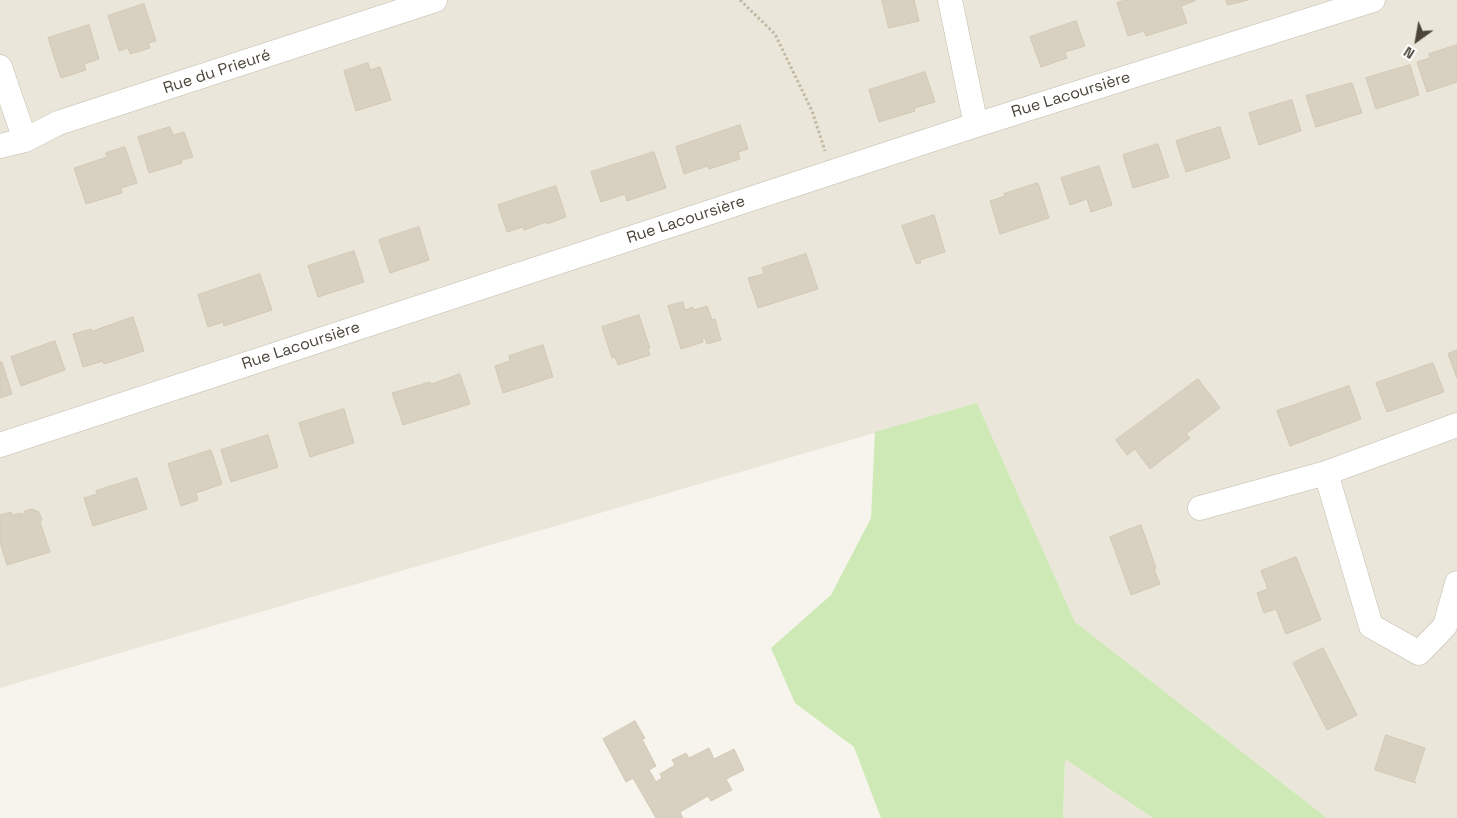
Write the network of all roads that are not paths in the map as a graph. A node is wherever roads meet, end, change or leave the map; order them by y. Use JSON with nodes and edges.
{"nodes":[{"id":1,"x":435,"y":0,"type":"edge"},
{"id":2,"x":950,"y":0,"type":"edge"},
{"id":3,"x":1373,"y":0,"type":"edge"},
{"id":4,"x":0,"y":67,"type":"edge"},
{"id":5,"x":976,"y":125,"type":"junction"},
{"id":6,"x":25,"y":140,"type":"junction"},
{"id":7,"x":0,"y":146,"type":"edge"},
{"id":8,"x":1457,"y":426,"type":"edge"},
{"id":9,"x":0,"y":445,"type":"edge"},
{"id":10,"x":1326,"y":473,"type":"junction"},
{"id":11,"x":1200,"y":508,"type":"dead end"},
{"id":12,"x":1457,"y":582,"type":"edge"}],
"edges":[{"from":1,"to":6,"type":"street","name":"Rue du Prieuré"},
{"from":2,"to":5,"type":"street"},
{"from":3,"to":5,"type":"street","name":"Rue Lacoursière"},
{"from":4,"to":6,"type":"street"},
{"from":5,"to":9,"type":"street","name":"Rue Lacoursière"},
{"from":6,"to":7,"type":"street","name":"Rue du Prieuré"},
{"from":8,"to":10,"type":"street"},
{"from":10,"to":11,"type":"street"},
{"from":10,"to":12,"type":"street"}]}
